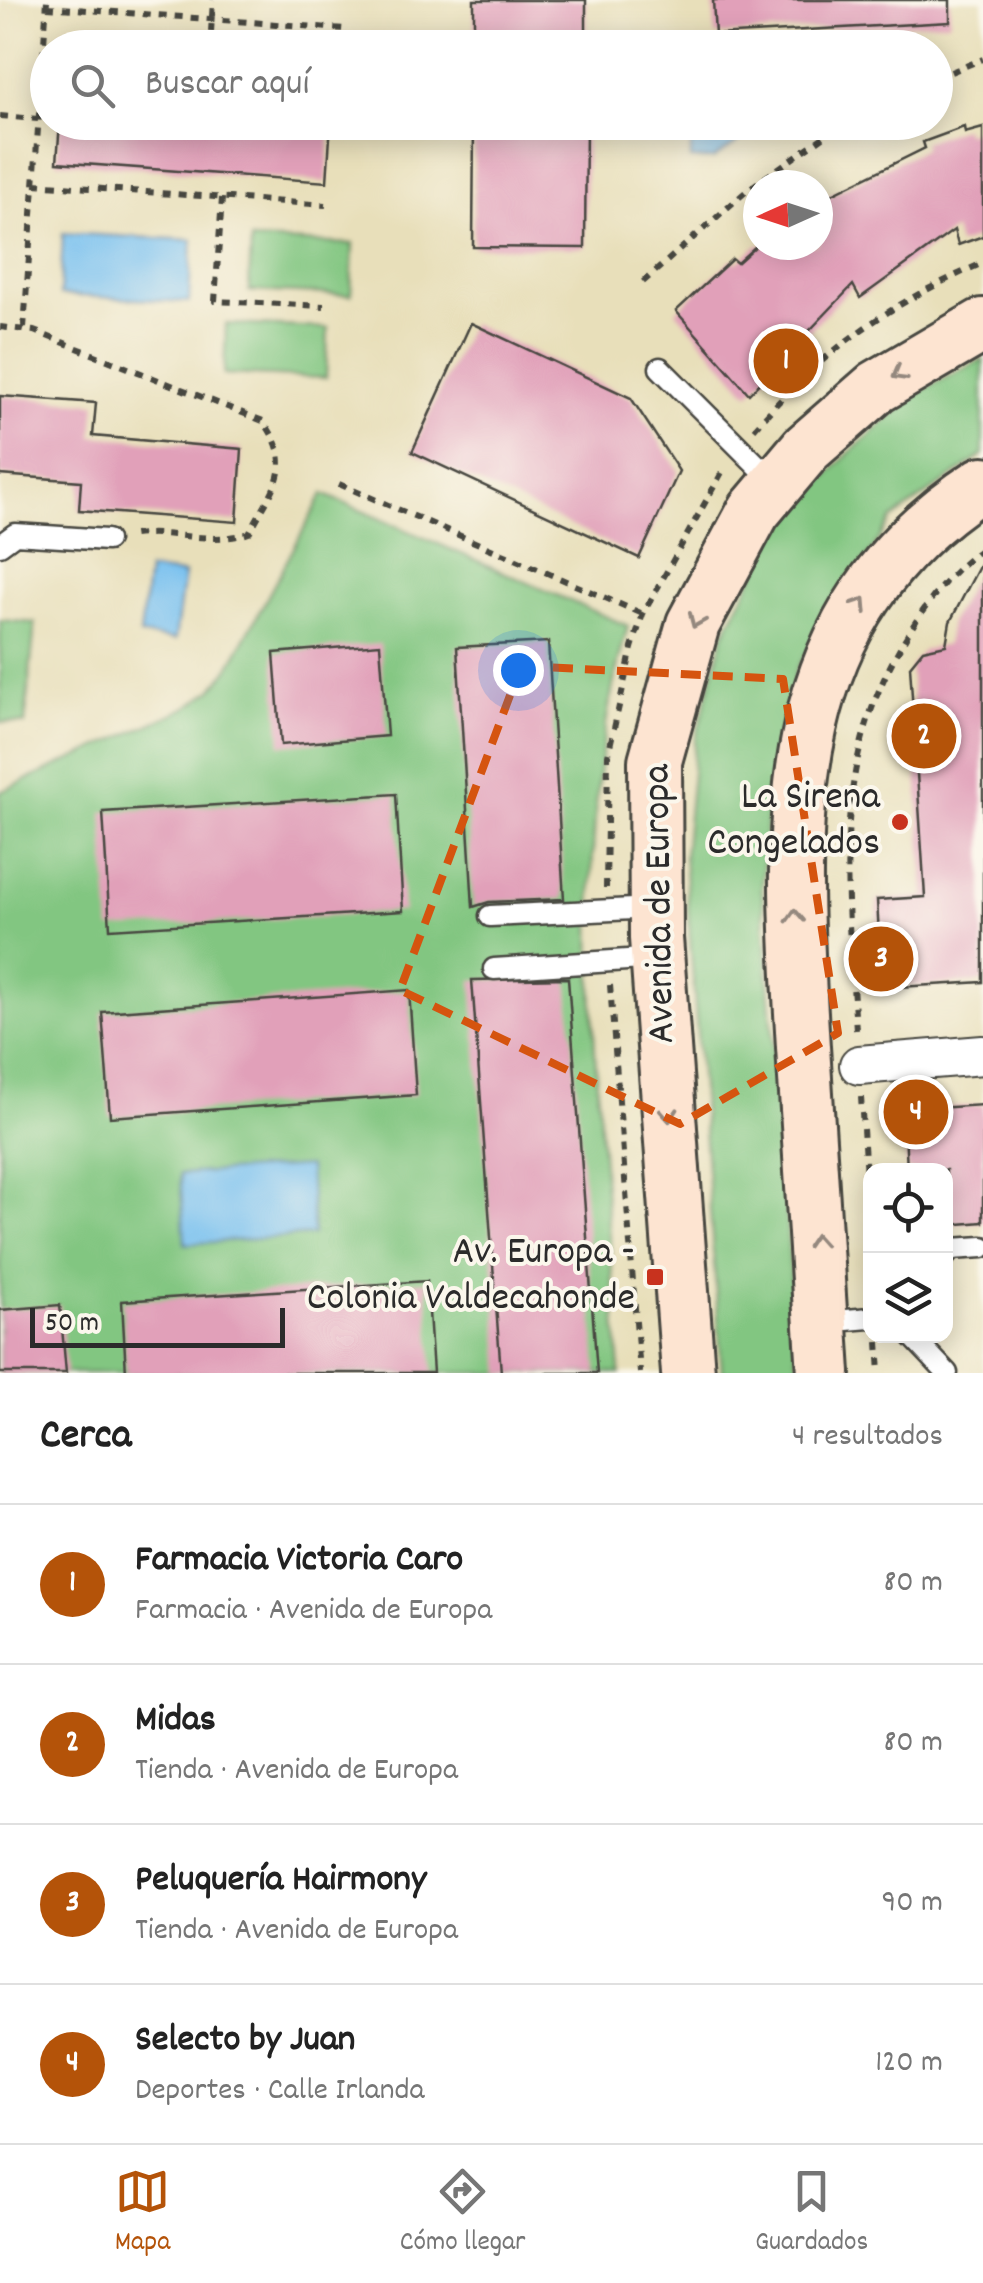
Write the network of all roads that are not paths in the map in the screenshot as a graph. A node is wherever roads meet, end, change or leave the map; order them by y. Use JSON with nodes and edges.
{"nodes":[{"id":1,"x":983,"y":325,"type":"edge"},
{"id":2,"x":660,"y":368,"type":"dead end"},
{"id":3,"x":983,"y":483,"type":"edge"},
{"id":4,"x":777,"y":484,"type":"junction"},
{"id":5,"x":107,"y":540,"type":"road end"},
{"id":6,"x":0,"y":545,"type":"edge"},
{"id":7,"x":490,"y":916,"type":"dead end"},
{"id":8,"x":656,"y":933,"type":"junction"},
{"id":9,"x":494,"y":969,"type":"dead end"},
{"id":10,"x":983,"y":1054,"type":"edge"},
{"id":11,"x":858,"y":1064,"type":"road end"},
{"id":12,"x":983,"y":1247,"type":"edge"},
{"id":13,"x":948,"y":1253,"type":"edge"},
{"id":14,"x":846,"y":1320,"type":"edge"},
{"id":15,"x":919,"y":1343,"type":"edge"},
{"id":16,"x":688,"y":1373,"type":"edge"},
{"id":17,"x":824,"y":1373,"type":"edge"},
{"id":18,"x":948,"y":1373,"type":"edge"}],
"edges":[{"from":1,"to":4,"type":"street","name":"Avenida de Europa","one_way":true},
{"from":2,"to":4,"type":"lane"},
{"from":14,"to":3,"type":"street","one_way":true},
{"from":4,"to":8,"type":"street","name":"Avenida de Europa","one_way":true},
{"from":5,"to":6,"type":"lane"},
{"from":7,"to":8,"type":"lane"},
{"from":8,"to":9,"type":"lane"},
{"from":8,"to":16,"type":"street","name":"Avenida de Europa","one_way":true},
{"from":10,"to":11,"type":"street"},
{"from":12,"to":13,"type":"lane"},
{"from":14,"to":17,"type":"street"},
{"from":15,"to":18,"type":"lane"}]}
